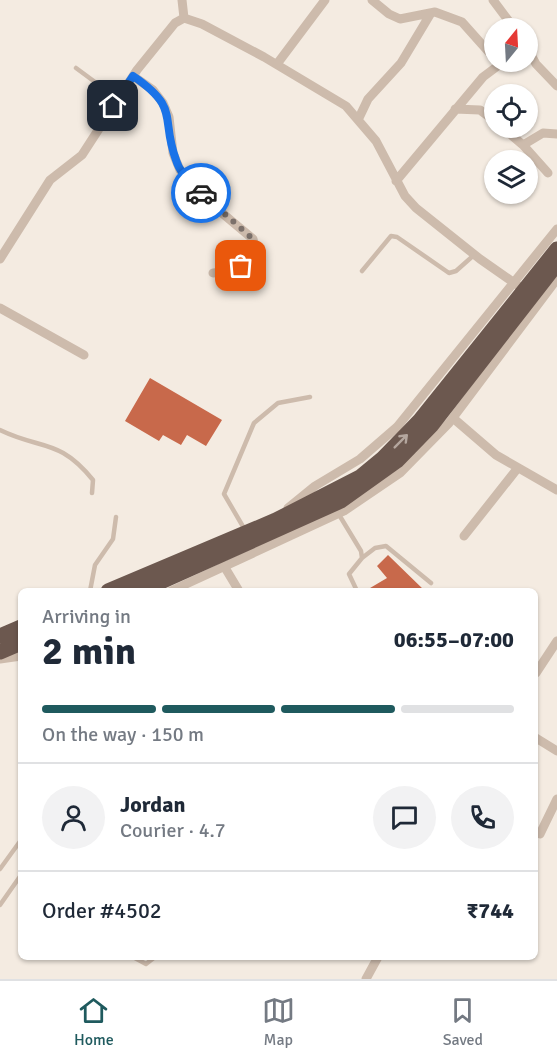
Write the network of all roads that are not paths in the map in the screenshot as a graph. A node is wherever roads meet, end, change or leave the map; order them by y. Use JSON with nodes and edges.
{"nodes":[{"id":1,"x":182,"y":0,"type":"edge"},
{"id":2,"x":325,"y":0,"type":"edge"},
{"id":3,"x":372,"y":0,"type":"edge"},
{"id":4,"x":493,"y":0,"type":"edge"},
{"id":5,"x":431,"y":12,"type":"junction"},
{"id":6,"x":184,"y":18,"type":"junction"},
{"id":7,"x":506,"y":18,"type":"edge"},
{"id":8,"x":484,"y":45,"type":"edge"},
{"id":9,"x":277,"y":64,"type":"junction"},
{"id":10,"x":538,"y":66,"type":"edge"},
{"id":11,"x":76,"y":68,"type":"dead end"},
{"id":12,"x":488,"y":72,"type":"edge"},
{"id":13,"x":133,"y":76,"type":"junction"},
{"id":14,"x":557,"y":86,"type":"edge"},
{"id":15,"x":118,"y":99,"type":"junction"},
{"id":16,"x":455,"y":109,"type":"junction"},
{"id":17,"x":484,"y":113,"type":"edge"},
{"id":18,"x":358,"y":120,"type":"junction"},
{"id":19,"x":557,"y":134,"type":"edge"},
{"id":20,"x":515,"y":138,"type":"edge"},
{"id":21,"x":524,"y":145,"type":"junction"},
{"id":22,"x":548,"y":173,"type":"dead end"},
{"id":23,"x":396,"y":181,"type":"junction"},
{"id":24,"x":557,"y":229,"type":"edge"},
{"id":25,"x":557,"y":249,"type":"edge"},
{"id":26,"x":474,"y":255,"type":"junction"},
{"id":27,"x":0,"y":259,"type":"edge"},
{"id":28,"x":557,"y":264,"type":"edge"},
{"id":29,"x":362,"y":271,"type":"dead end"},
{"id":30,"x":213,"y":273,"type":"dead end"},
{"id":31,"x":557,"y":279,"type":"edge"},
{"id":32,"x":518,"y":286,"type":"junction"},
{"id":33,"x":0,"y":308,"type":"edge"},
{"id":34,"x":84,"y":355,"type":"dead end"},
{"id":35,"x":310,"y":397,"type":"dead end"},
{"id":36,"x":453,"y":418,"type":"junction"},
{"id":37,"x":0,"y":430,"type":"edge"},
{"id":38,"x":517,"y":468,"type":"junction"},
{"id":39,"x":557,"y":490,"type":"edge"},
{"id":40,"x":92,"y":493,"type":"dead end"},
{"id":41,"x":338,"y":513,"type":"junction"},
{"id":42,"x":116,"y":517,"type":"dead end"},
{"id":43,"x":246,"y":532,"type":"junction"},
{"id":44,"x":464,"y":536,"type":"dead end"},
{"id":45,"x":217,"y":556,"type":"junction"},
{"id":46,"x":362,"y":558,"type":"junction"},
{"id":47,"x":431,"y":583,"type":"dead end"},
{"id":48,"x":91,"y":588,"type":"edge"},
{"id":49,"x":117,"y":588,"type":"edge"},
{"id":50,"x":148,"y":588,"type":"edge"},
{"id":51,"x":175,"y":588,"type":"edge"},
{"id":52,"x":236,"y":588,"type":"edge"},
{"id":53,"x":356,"y":588,"type":"edge"},
{"id":54,"x":18,"y":628,"type":"edge"},
{"id":55,"x":0,"y":636,"type":"edge"},
{"id":56,"x":557,"y":641,"type":"edge"},
{"id":57,"x":18,"y":644,"type":"edge"},
{"id":58,"x":0,"y":652,"type":"edge"},
{"id":59,"x":18,"y":656,"type":"edge"},
{"id":60,"x":0,"y":659,"type":"edge"},
{"id":61,"x":538,"y":670,"type":"edge"},
{"id":62,"x":538,"y":739,"type":"edge"},
{"id":63,"x":557,"y":751,"type":"edge"},
{"id":64,"x":557,"y":799,"type":"edge"},
{"id":65,"x":540,"y":834,"type":"dead end"},
{"id":66,"x":18,"y":844,"type":"edge"},
{"id":67,"x":0,"y":869,"type":"edge"},
{"id":68,"x":18,"y":879,"type":"edge"},
{"id":69,"x":0,"y":905,"type":"edge"},
{"id":70,"x":376,"y":960,"type":"edge"},
{"id":71,"x":366,"y":979,"type":"edge"}],
"edges":[{"from":1,"to":6,"type":"street"},
{"from":2,"to":9,"type":"street"},
{"from":3,"to":5,"type":"street"},
{"from":4,"to":7,"type":"street"},
{"from":5,"to":8,"type":"street"},
{"from":5,"to":18,"type":"street"},
{"from":6,"to":9,"type":"street"},
{"from":6,"to":13,"type":"street"},
{"from":9,"to":18,"type":"street"},
{"from":10,"to":14,"type":"street"},
{"from":11,"to":15,"type":"lane"},
{"from":12,"to":16,"type":"street"},
{"from":13,"to":15,"type":"street"},
{"from":13,"to":30,"type":"street"},
{"from":15,"to":27,"type":"street"},
{"from":16,"to":17,"type":"street"},
{"from":16,"to":23,"type":"street"},
{"from":18,"to":23,"type":"street"},
{"from":19,"to":21,"type":"street"},
{"from":20,"to":21,"type":"street"},
{"from":21,"to":22,"type":"street"},
{"from":23,"to":26,"type":"street"},
{"from":24,"to":32,"type":"street"},
{"from":25,"to":32,"type":"highway"},
{"from":26,"to":29,"type":"lane"},
{"from":26,"to":32,"type":"street"},
{"from":28,"to":45,"type":"highway"},
{"from":31,"to":36,"type":"street"},
{"from":32,"to":43,"type":"highway"},
{"from":33,"to":34,"type":"street"},
{"from":35,"to":43,"type":"lane"},
{"from":36,"to":38,"type":"street"},
{"from":36,"to":41,"type":"street"},
{"from":37,"to":40,"type":"lane"},
{"from":38,"to":39,"type":"street"},
{"from":38,"to":44,"type":"street"},
{"from":41,"to":45,"type":"street"},
{"from":41,"to":46,"type":"lane"},
{"from":42,"to":48,"type":"lane"},
{"from":43,"to":45,"type":"highway"},
{"from":45,"to":49,"type":"highway"},
{"from":45,"to":50,"type":"highway"},
{"from":45,"to":51,"type":"street"},
{"from":45,"to":52,"type":"street"},
{"from":46,"to":47,"type":"lane"},
{"from":46,"to":53,"type":"lane"},
{"from":54,"to":55,"type":"highway"},
{"from":56,"to":61,"type":"street"},
{"from":57,"to":58,"type":"highway"},
{"from":59,"to":60,"type":"street"},
{"from":62,"to":63,"type":"street"},
{"from":64,"to":65,"type":"street"},
{"from":66,"to":67,"type":"lane"},
{"from":68,"to":69,"type":"lane"},
{"from":70,"to":71,"type":"street"}]}
